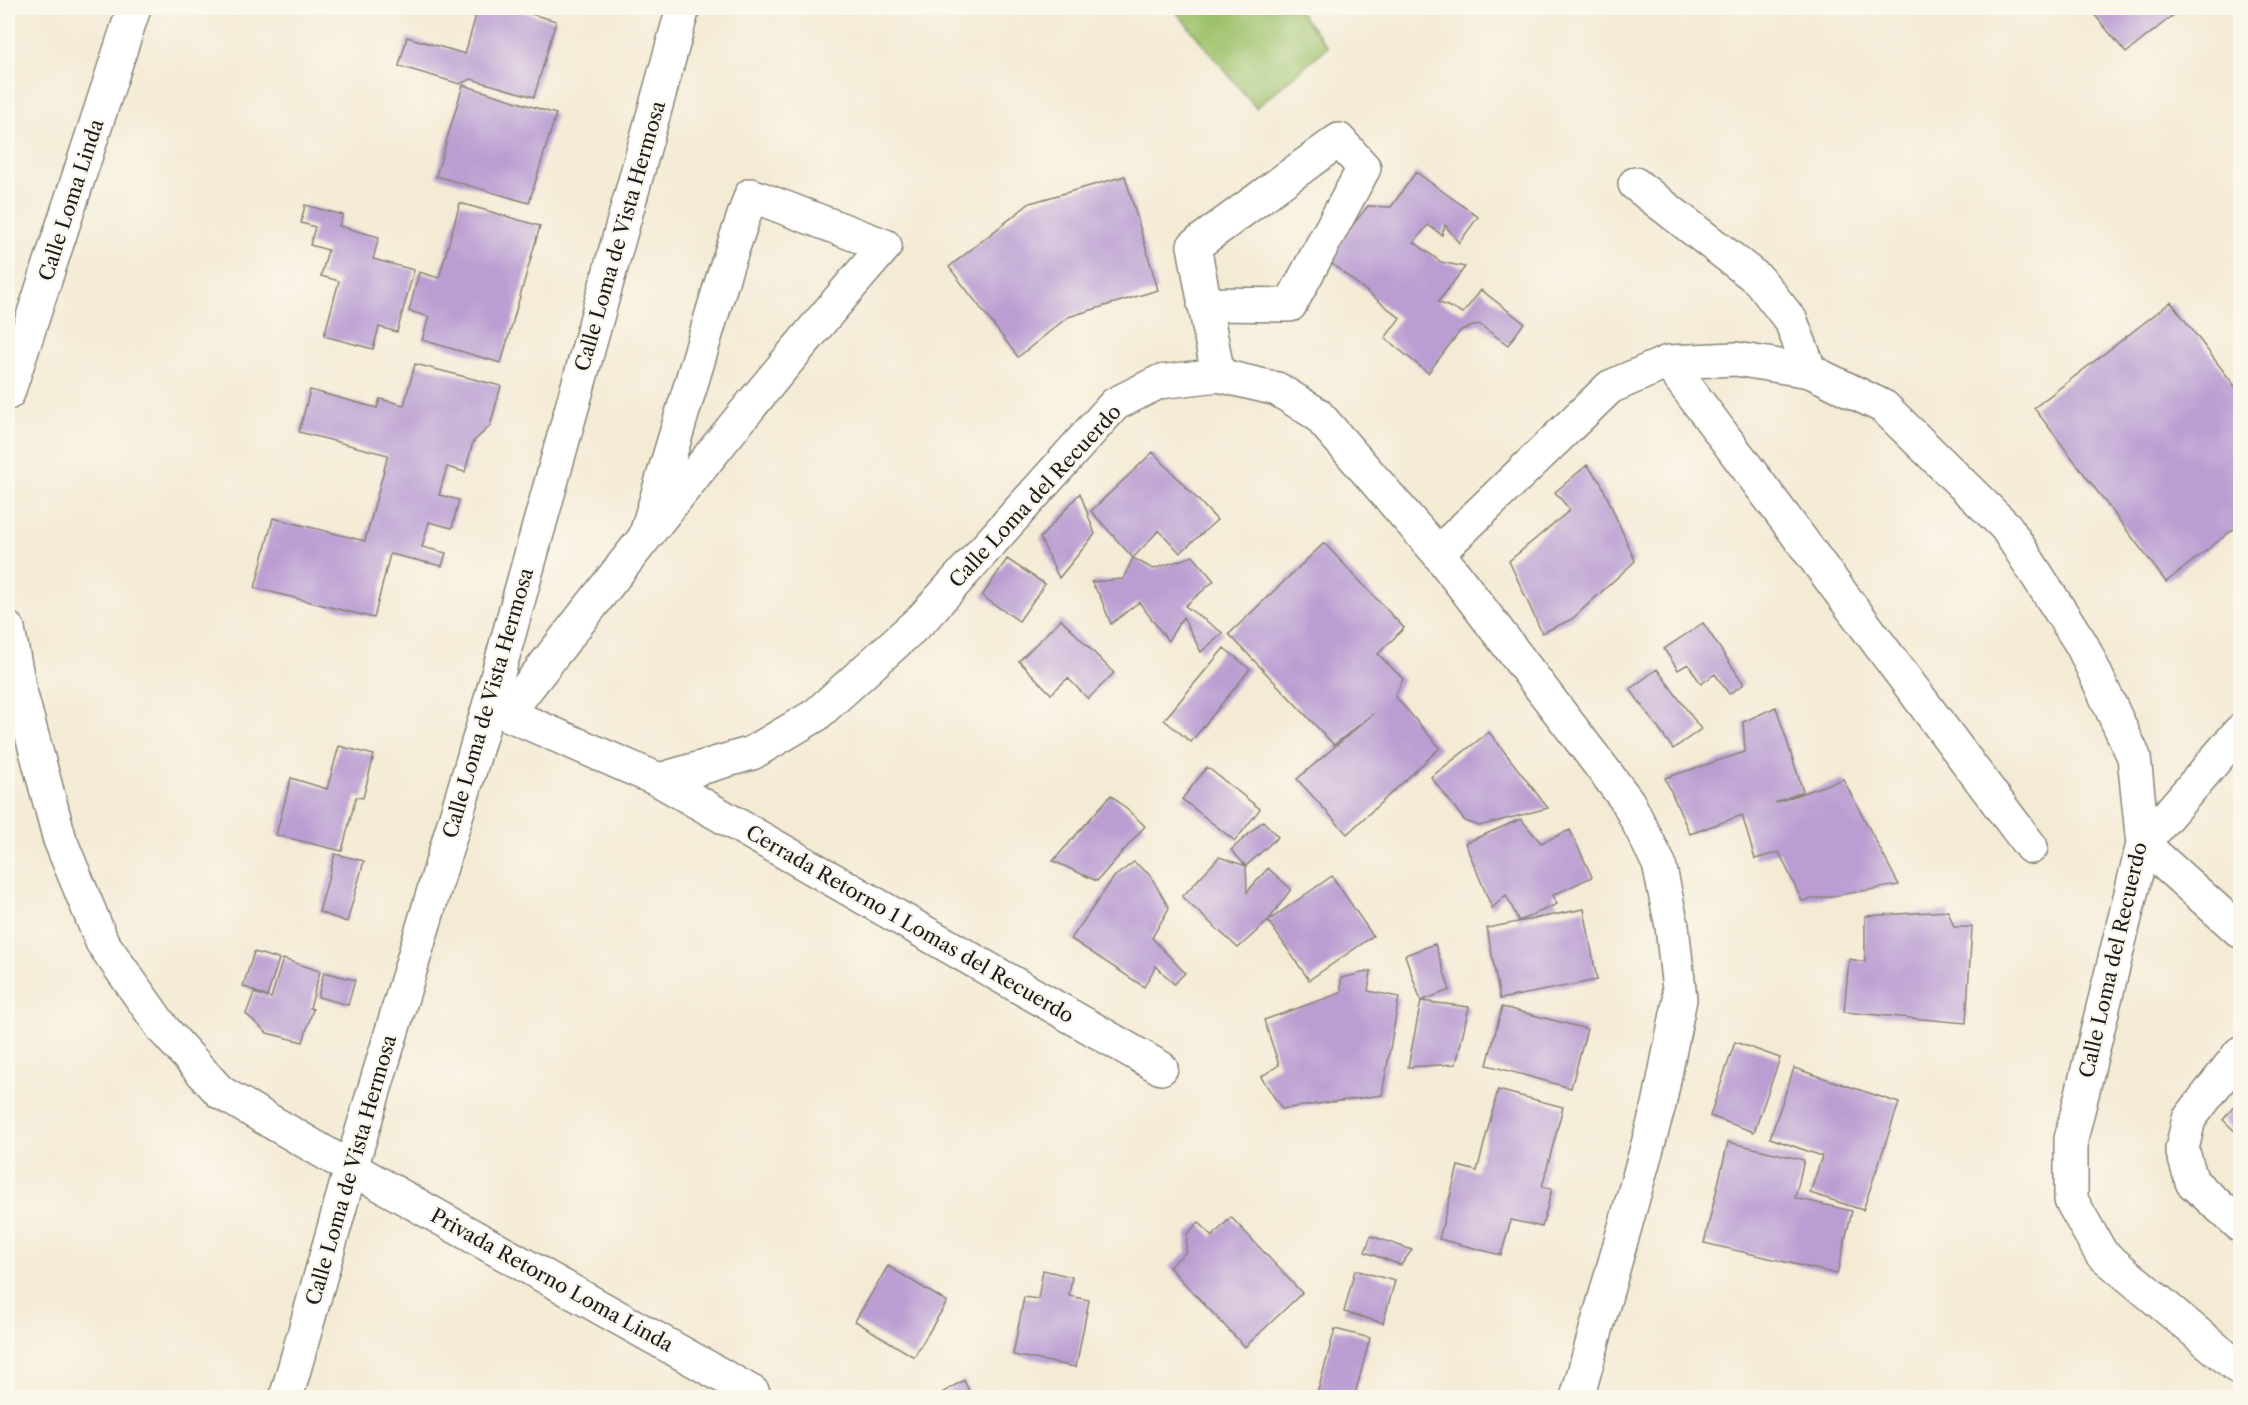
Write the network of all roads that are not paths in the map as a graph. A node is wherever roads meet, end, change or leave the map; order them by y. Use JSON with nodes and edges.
{"nodes":[{"id":1,"x":134,"y":8,"type":"edge"},
{"id":2,"x":683,"y":8,"type":"edge"},
{"id":3,"x":1635,"y":184,"type":"dead end"},
{"id":4,"x":1204,"y":304,"type":"junction"},
{"id":5,"x":1668,"y":362,"type":"junction"},
{"id":6,"x":1810,"y":371,"type":"junction"},
{"id":7,"x":1218,"y":375,"type":"junction"},
{"id":8,"x":8,"y":393,"type":"edge"},
{"id":9,"x":646,"y":534,"type":"junction"},
{"id":10,"x":1438,"y":553,"type":"junction"},
{"id":11,"x":8,"y":629,"type":"edge"},
{"id":12,"x":498,"y":710,"type":"junction"},
{"id":13,"x":2241,"y":732,"type":"edge"},
{"id":14,"x":659,"y":780,"type":"junction"},
{"id":15,"x":2144,"y":844,"type":"junction"},
{"id":16,"x":2031,"y":846,"type":"dead end"},
{"id":17,"x":2239,"y":927,"type":"edge"},
{"id":18,"x":2241,"y":1053,"type":"edge"},
{"id":19,"x":1161,"y":1068,"type":"dead end"},
{"id":20,"x":351,"y":1168,"type":"junction"},
{"id":21,"x":2241,"y":1225,"type":"edge"},
{"id":22,"x":2241,"y":1369,"type":"edge"},
{"id":23,"x":753,"y":1393,"type":"dead end"},
{"id":24,"x":286,"y":1398,"type":"edge"},
{"id":25,"x":1577,"y":1398,"type":"edge"}],
"edges":[{"from":1,"to":8,"type":"street","name":"Calle Loma Linda"},
{"from":2,"to":12,"type":"street","name":"Calle Loma de Vista Hermosa"},
{"from":3,"to":6,"type":"street"},
{"from":4,"to":4,"type":"street"},
{"from":4,"to":7,"type":"street"},
{"from":5,"to":6,"type":"street","name":"Calle Loma del Recuerdo"},
{"from":5,"to":10,"type":"street","name":"Calle Loma del Recuerdo"},
{"from":5,"to":16,"type":"street"},
{"from":6,"to":15,"type":"street","name":"Calle Loma del Recuerdo"},
{"from":7,"to":10,"type":"street","name":"Calle Loma del Recuerdo"},
{"from":7,"to":14,"type":"street","name":"Calle Loma del Recuerdo"},
{"from":9,"to":9,"type":"street"},
{"from":9,"to":12,"type":"street"},
{"from":10,"to":25,"type":"street"},
{"from":11,"to":20,"type":"street"},
{"from":12,"to":14,"type":"street"},
{"from":12,"to":20,"type":"street","name":"Calle Loma de Vista Hermosa"},
{"from":13,"to":15,"type":"street"},
{"from":14,"to":19,"type":"street","name":"Cerrada Retorno 1 Lomas del Recuerdo"},
{"from":15,"to":17,"type":"street"},
{"from":15,"to":22,"type":"street","name":"Calle Loma del Recuerdo"},
{"from":18,"to":21,"type":"street"},
{"from":20,"to":23,"type":"street","name":"Privada Retorno Loma Linda"},
{"from":20,"to":24,"type":"street","name":"Calle Loma de Vista Hermosa"}]}
